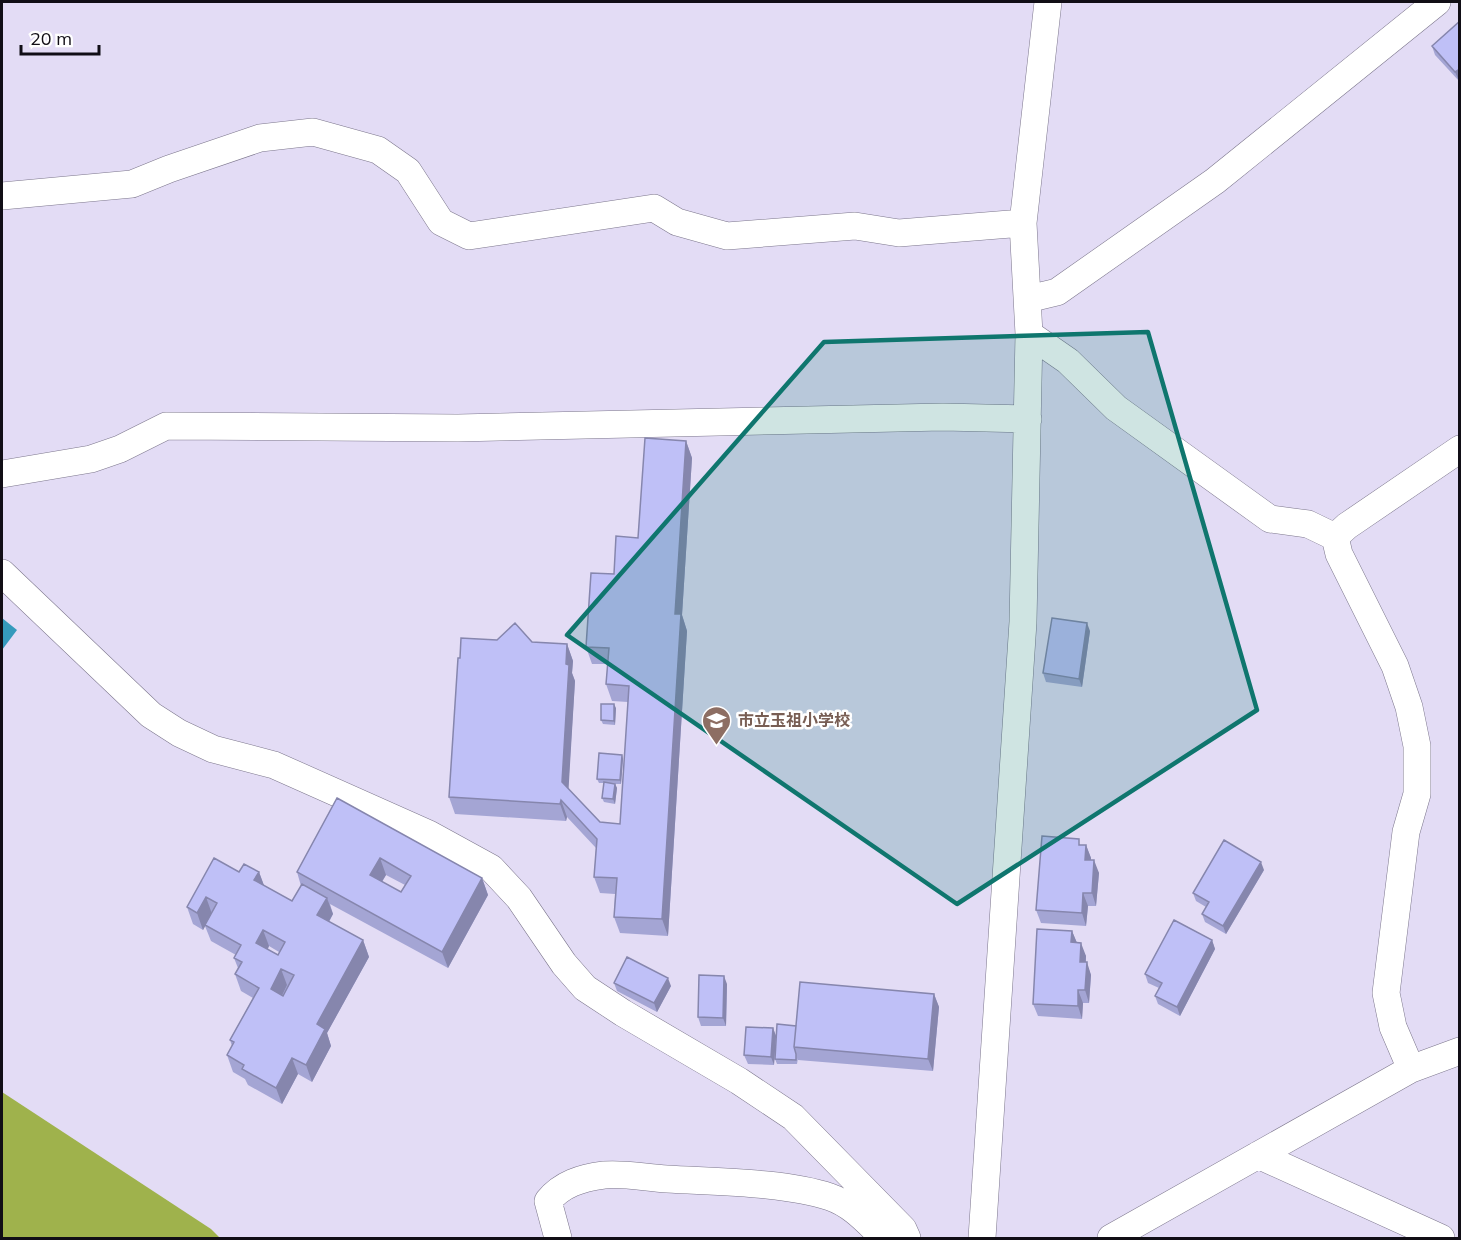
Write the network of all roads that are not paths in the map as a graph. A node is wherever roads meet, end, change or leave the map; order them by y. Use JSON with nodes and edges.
{"nodes":[{"id":1,"x":1048,"y":2,"type":"edge"},
{"id":2,"x":1437,"y":2,"type":"edge"},
{"id":3,"x":2,"y":196,"type":"edge"},
{"id":4,"x":1023,"y":223,"type":"junction"},
{"id":5,"x":1028,"y":299,"type":"junction"},
{"id":6,"x":1029,"y":334,"type":"junction"},
{"id":7,"x":1028,"y":418,"type":"junction"},
{"id":8,"x":1460,"y":449,"type":"edge"},
{"id":9,"x":2,"y":474,"type":"edge"},
{"id":10,"x":1335,"y":537,"type":"junction"},
{"id":11,"x":2,"y":573,"type":"edge"},
{"id":12,"x":1460,"y":1051,"type":"edge"},
{"id":13,"x":1411,"y":1069,"type":"junction"},
{"id":14,"x":1258,"y":1155,"type":"junction"},
{"id":15,"x":558,"y":1239,"type":"edge"},
{"id":16,"x":884,"y":1239,"type":"edge"},
{"id":17,"x":908,"y":1239,"type":"edge"},
{"id":18,"x":982,"y":1239,"type":"edge"},
{"id":19,"x":1111,"y":1239,"type":"edge"},
{"id":20,"x":1441,"y":1239,"type":"edge"}],
"edges":[{"from":1,"to":4,"type":"street"},
{"from":2,"to":5,"type":"street"},
{"from":3,"to":4,"type":"street"},
{"from":4,"to":5,"type":"street"},
{"from":5,"to":6,"type":"street"},
{"from":6,"to":7,"type":"street"},
{"from":6,"to":10,"type":"street"},
{"from":7,"to":9,"type":"street"},
{"from":7,"to":18,"type":"street"},
{"from":8,"to":10,"type":"street"},
{"from":10,"to":13,"type":"street"},
{"from":11,"to":17,"type":"street"},
{"from":12,"to":13,"type":"street"},
{"from":13,"to":14,"type":"street"},
{"from":14,"to":19,"type":"street"},
{"from":14,"to":20,"type":"street"},
{"from":15,"to":16,"type":"street"}]}
